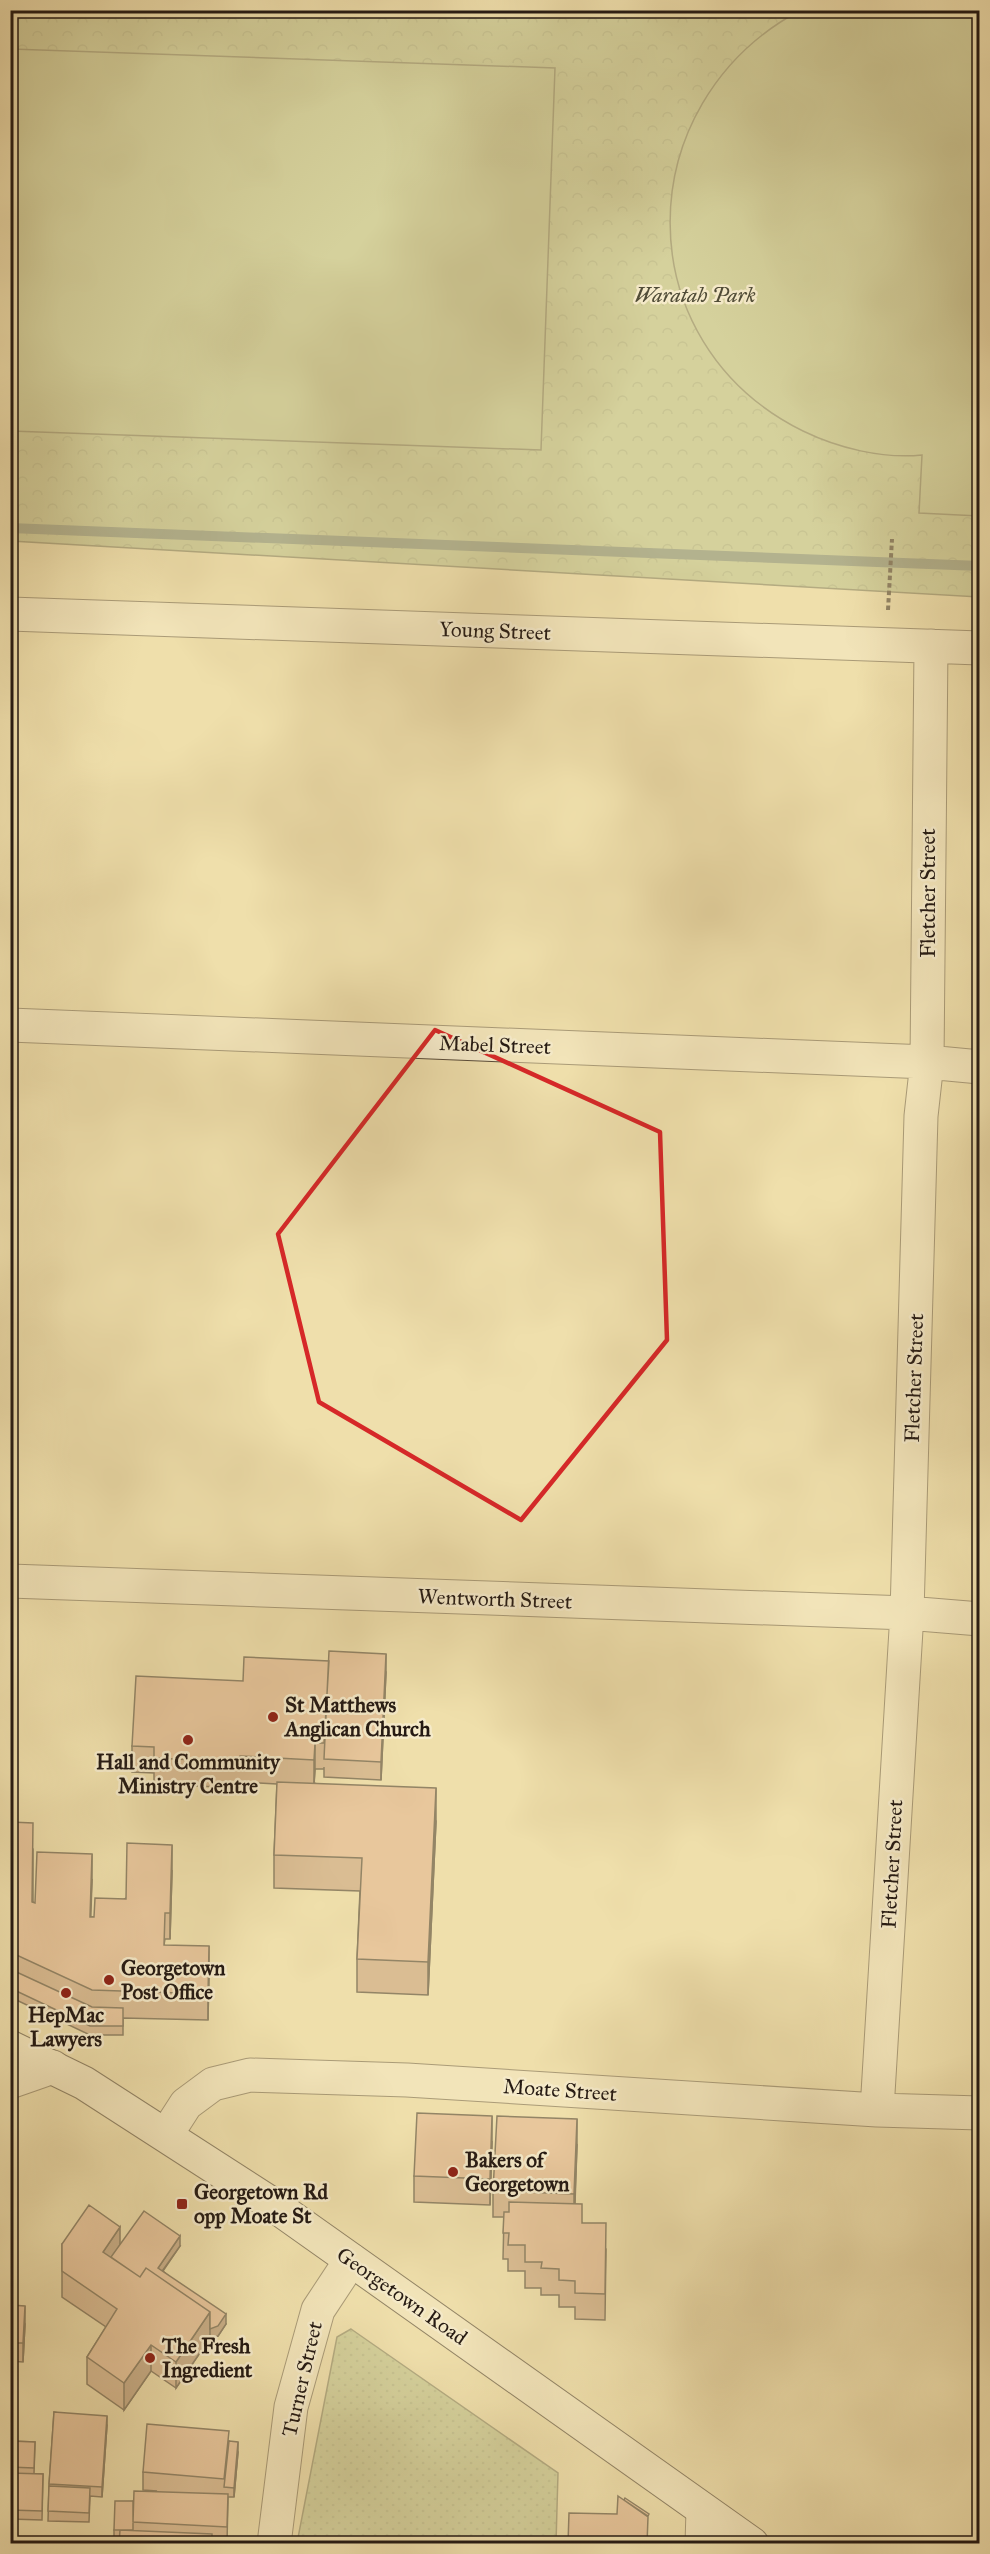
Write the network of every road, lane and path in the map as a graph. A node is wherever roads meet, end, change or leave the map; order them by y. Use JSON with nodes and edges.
{"nodes":[{"id":1,"x":892,"y":539,"type":"dead end"},
{"id":2,"x":891,"y":575,"type":"dead end"},
{"id":3,"x":10,"y":614,"type":"edge"},
{"id":4,"x":931,"y":646,"type":"junction"},
{"id":5,"x":980,"y":648,"type":"edge"},
{"id":6,"x":10,"y":1025,"type":"edge"},
{"id":7,"x":927,"y":1062,"type":"junction"},
{"id":8,"x":980,"y":1067,"type":"edge"},
{"id":9,"x":10,"y":1581,"type":"edge"},
{"id":10,"x":907,"y":1613,"type":"junction"},
{"id":11,"x":980,"y":1619,"type":"edge"},
{"id":12,"x":10,"y":2047,"type":"edge"},
{"id":13,"x":52,"y":2067,"type":"junction"},
{"id":14,"x":10,"y":2082,"type":"edge"},
{"id":15,"x":877,"y":2110,"type":"junction"},
{"id":16,"x":980,"y":2113,"type":"edge"},
{"id":17,"x":166,"y":2135,"type":"junction"},
{"id":18,"x":351,"y":2260,"type":"junction"},
{"id":19,"x":703,"y":2510,"type":"junction"},
{"id":20,"x":274,"y":2544,"type":"edge"},
{"id":21,"x":702,"y":2544,"type":"edge"},
{"id":22,"x":752,"y":2544,"type":"edge"}],
"edges":[{"from":1,"to":2,"type":"path"},
{"from":3,"to":4,"type":"street","name":"Young Street"},
{"from":4,"to":5,"type":"street","name":"Young Street"},
{"from":4,"to":7,"type":"street","name":"Fletcher Street"},
{"from":6,"to":7,"type":"street","name":"Mabel Street"},
{"from":7,"to":8,"type":"street","name":"Mabel Street"},
{"from":7,"to":10,"type":"street","name":"Fletcher Street"},
{"from":9,"to":10,"type":"street","name":"Wentworth Street"},
{"from":10,"to":11,"type":"street","name":"Wentworth Street"},
{"from":10,"to":15,"type":"street","name":"Fletcher Street"},
{"from":12,"to":13,"type":"street","name":"Georgetown Road"},
{"from":13,"to":14,"type":"street"},
{"from":13,"to":17,"type":"street","name":"Georgetown Road"},
{"from":15,"to":16,"type":"street","name":"Moate Street"},
{"from":15,"to":17,"type":"street","name":"Moate Street"},
{"from":17,"to":18,"type":"street","name":"Georgetown Road"},
{"from":18,"to":19,"type":"street","name":"Georgetown Road"},
{"from":18,"to":20,"type":"street","name":"Turner Street"},
{"from":19,"to":21,"type":"street"},
{"from":19,"to":22,"type":"street","name":"Georgetown Road"}]}
